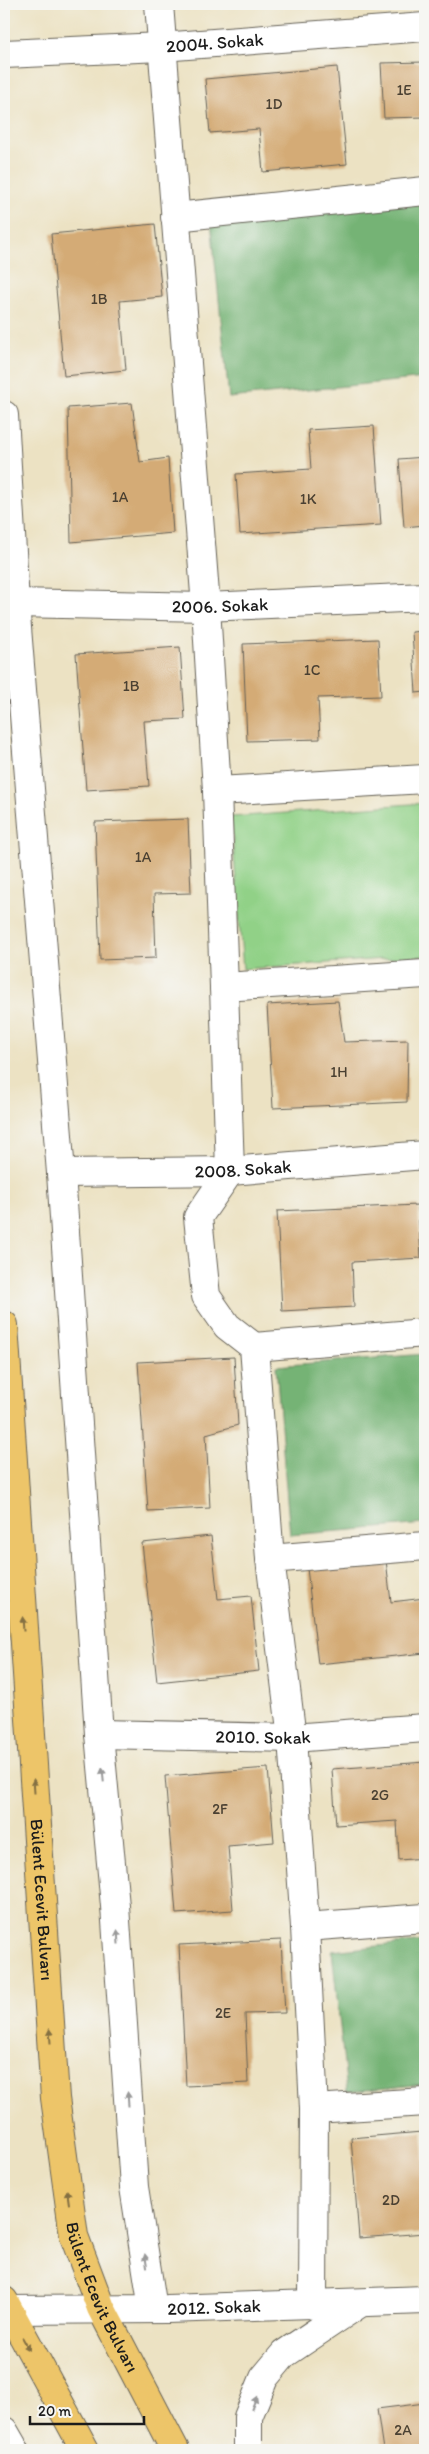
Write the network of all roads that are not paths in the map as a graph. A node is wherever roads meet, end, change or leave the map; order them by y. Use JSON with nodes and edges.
{"nodes":[{"id":1,"x":159,"y":4,"type":"edge"},
{"id":2,"x":425,"y":27,"type":"edge"},
{"id":3,"x":161,"y":47,"type":"junction"},
{"id":4,"x":4,"y":54,"type":"edge"},
{"id":5,"x":425,"y":192,"type":"edge"},
{"id":6,"x":174,"y":217,"type":"junction"},
{"id":7,"x":4,"y":415,"type":"edge"},
{"id":8,"x":425,"y":597,"type":"edge"},
{"id":9,"x":15,"y":603,"type":"junction"},
{"id":10,"x":206,"y":607,"type":"junction"},
{"id":11,"x":425,"y":779,"type":"edge"},
{"id":12,"x":217,"y":791,"type":"junction"},
{"id":13,"x":425,"y":974,"type":"edge"},
{"id":14,"x":224,"y":987,"type":"junction"},
{"id":15,"x":425,"y":1155,"type":"edge"},
{"id":16,"x":230,"y":1171,"type":"junction"},
{"id":17,"x":61,"y":1173,"type":"junction"},
{"id":18,"x":4,"y":1325,"type":"edge"},
{"id":19,"x":425,"y":1333,"type":"edge"},
{"id":20,"x":254,"y":1347,"type":"junction"},
{"id":21,"x":425,"y":1546,"type":"edge"},
{"id":22,"x":270,"y":1559,"type":"junction"},
{"id":23,"x":425,"y":1728,"type":"edge"},
{"id":24,"x":99,"y":1734,"type":"junction"},
{"id":25,"x":292,"y":1738,"type":"junction"},
{"id":26,"x":425,"y":1918,"type":"edge"},
{"id":27,"x":305,"y":1927,"type":"junction"},
{"id":28,"x":425,"y":2102,"type":"edge"},
{"id":29,"x":314,"y":2108,"type":"junction"},
{"id":30,"x":425,"y":2300,"type":"edge"},
{"id":31,"x":360,"y":2303,"type":"junction"},
{"id":32,"x":313,"y":2305,"type":"junction"},
{"id":33,"x":5,"y":2307,"type":"edge"},
{"id":34,"x":101,"y":2308,"type":"junction"},
{"id":35,"x":153,"y":2309,"type":"junction"},
{"id":36,"x":4,"y":2431,"type":"edge"},
{"id":37,"x":15,"y":2450,"type":"edge"},
{"id":38,"x":85,"y":2450,"type":"edge"},
{"id":39,"x":175,"y":2450,"type":"edge"},
{"id":40,"x":248,"y":2450,"type":"edge"}],
"edges":[{"from":1,"to":3,"type":"street"},
{"from":2,"to":3,"type":"street","name":"2004. Sokak"},
{"from":3,"to":4,"type":"street","name":"2004. Sokak"},
{"from":3,"to":6,"type":"street"},
{"from":5,"to":6,"type":"street"},
{"from":6,"to":10,"type":"street"},
{"from":7,"to":9,"type":"street"},
{"from":8,"to":10,"type":"street","name":"2006. Sokak"},
{"from":9,"to":10,"type":"street","name":"2006. Sokak"},
{"from":9,"to":17,"type":"street"},
{"from":10,"to":12,"type":"street"},
{"from":11,"to":12,"type":"street"},
{"from":12,"to":14,"type":"street"},
{"from":13,"to":14,"type":"street"},
{"from":14,"to":16,"type":"street"},
{"from":15,"to":16,"type":"street","name":"2008. Sokak"},
{"from":16,"to":17,"type":"street","name":"2008. Sokak"},
{"from":16,"to":20,"type":"street"},
{"from":17,"to":24,"type":"street"},
{"from":34,"to":18,"type":"main road","name":"Bülent Ecevit Bulvarı","one_way":true},
{"from":19,"to":20,"type":"street"},
{"from":20,"to":22,"type":"street"},
{"from":21,"to":22,"type":"street"},
{"from":22,"to":25,"type":"street"},
{"from":23,"to":25,"type":"street","name":"2010. Sokak"},
{"from":24,"to":25,"type":"street","name":"2010. Sokak"},
{"from":35,"to":24,"type":"street","one_way":true},
{"from":25,"to":27,"type":"street"},
{"from":26,"to":27,"type":"street"},
{"from":27,"to":29,"type":"street"},
{"from":28,"to":29,"type":"street"},
{"from":29,"to":32,"type":"street"},
{"from":30,"to":31,"type":"street","name":"2012. Sokak"},
{"from":31,"to":32,"type":"street","name":"2012. Sokak"},
{"from":40,"to":31,"type":"street","one_way":true},
{"from":32,"to":35,"type":"street","name":"2012. Sokak"},
{"from":33,"to":34,"type":"street","name":"2012. Sokak"},
{"from":33,"to":38,"type":"main road","one_way":true},
{"from":34,"to":35,"type":"street","name":"2012. Sokak"},
{"from":34,"to":39,"type":"main road","name":"Bülent Ecevit Bulvarı"},
{"from":36,"to":37,"type":"street"}]}
